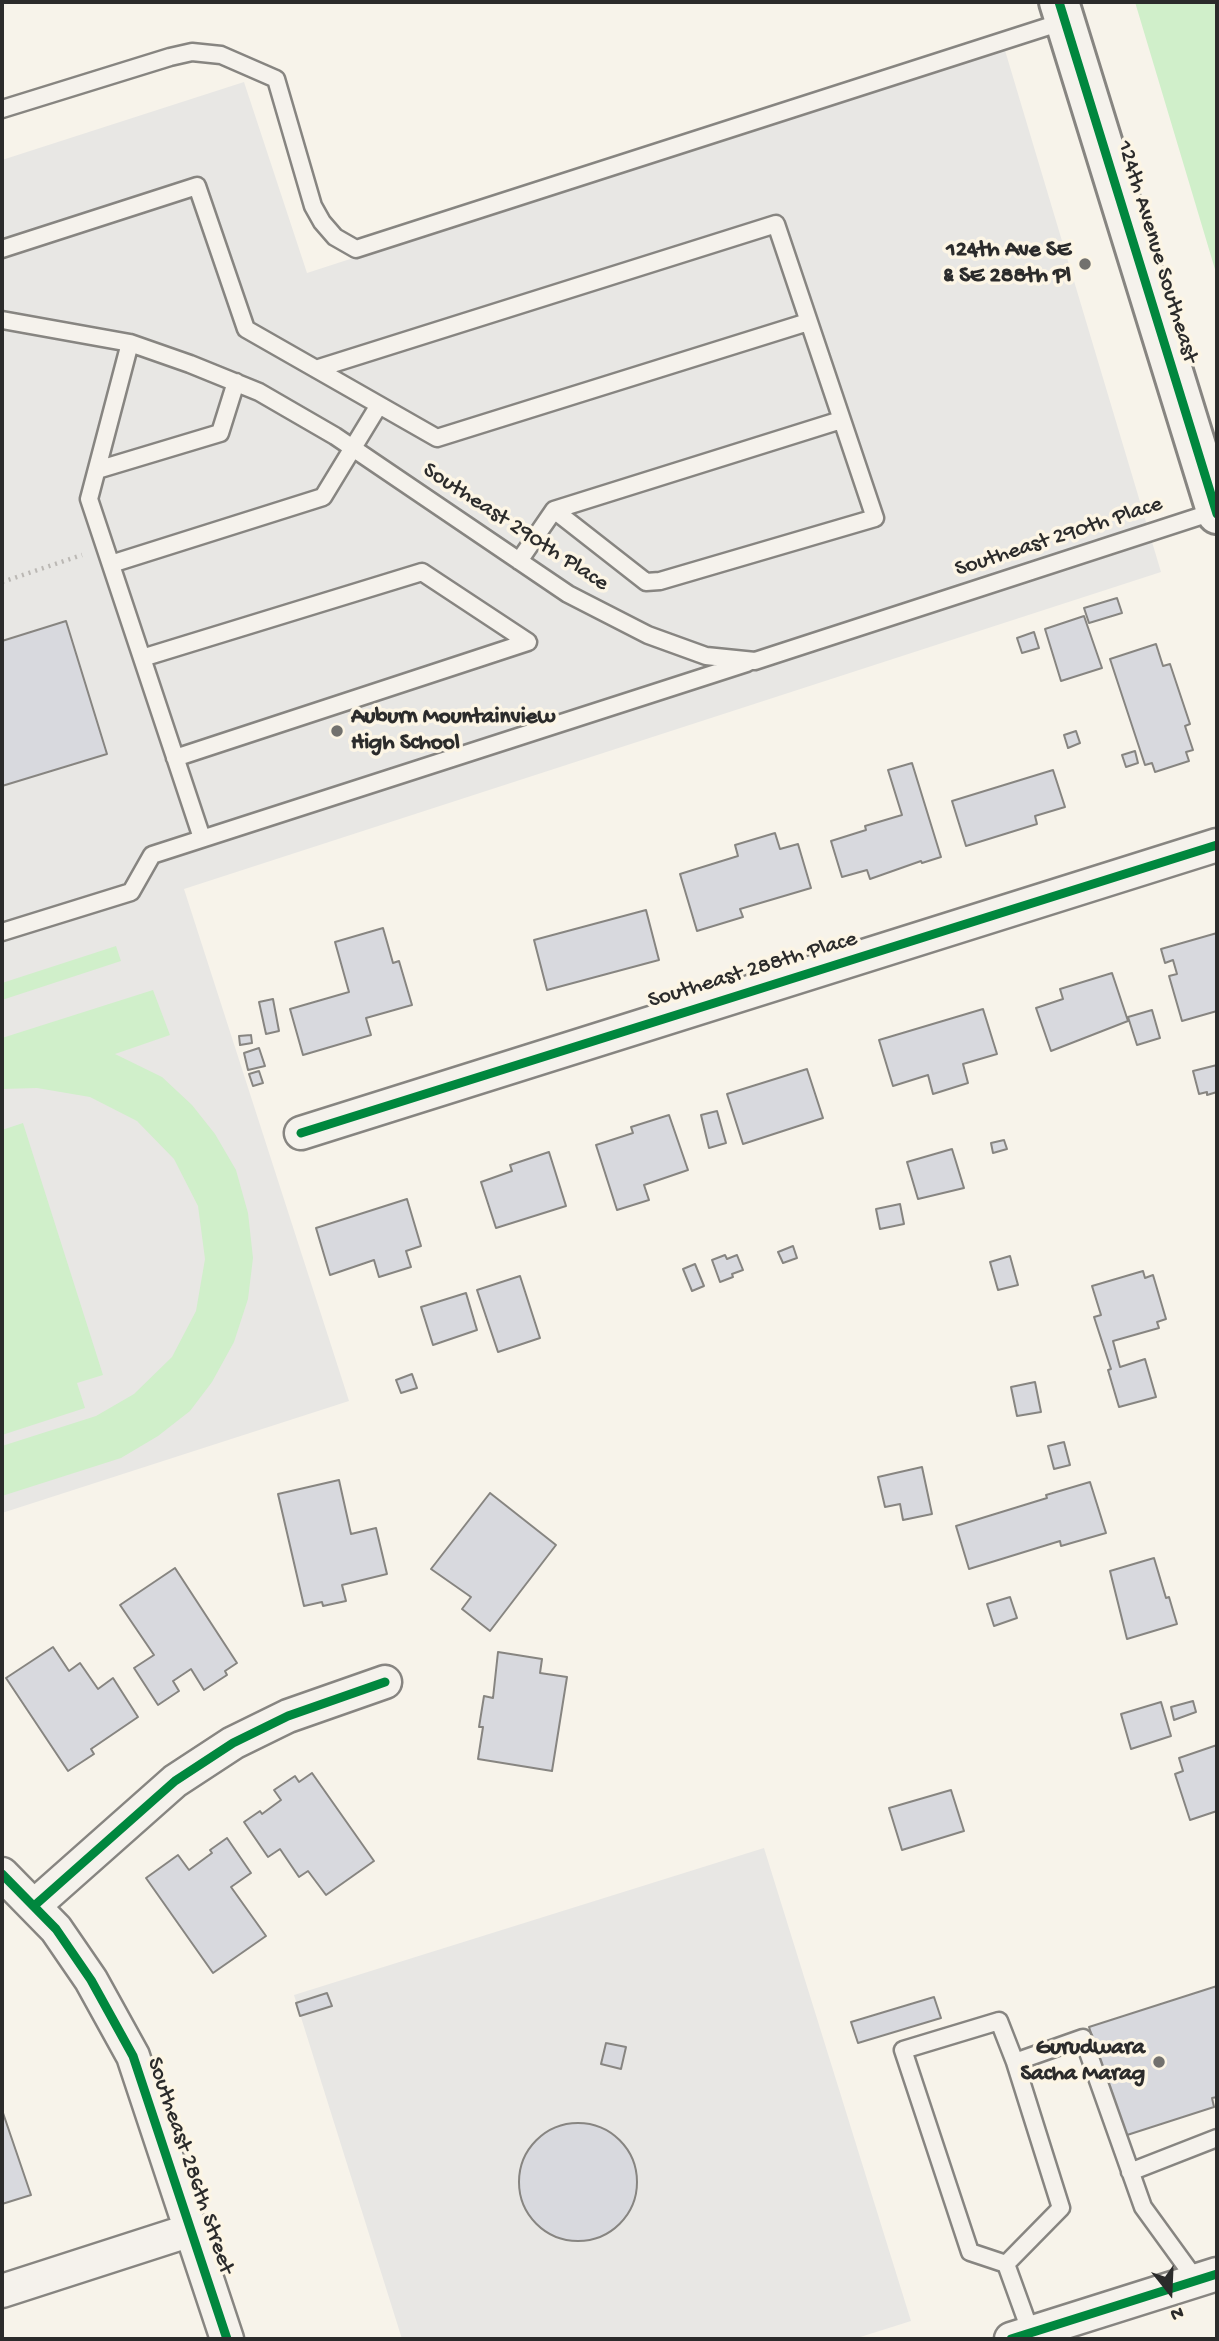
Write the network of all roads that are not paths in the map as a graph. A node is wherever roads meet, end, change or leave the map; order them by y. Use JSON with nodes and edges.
{"nodes":[{"id":1,"x":1062,"y":12,"type":"edge"},
{"id":2,"x":2,"y":108,"type":"edge"},
{"id":3,"x":2,"y":249,"type":"edge"},
{"id":4,"x":2,"y":320,"type":"edge"},
{"id":5,"x":808,"y":322,"type":"junction"},
{"id":6,"x":130,"y":343,"type":"junction"},
{"id":7,"x":316,"y":369,"type":"junction"},
{"id":8,"x":236,"y":382,"type":"junction"},
{"id":9,"x":379,"y":405,"type":"junction"},
{"id":10,"x":841,"y":420,"type":"junction"},
{"id":11,"x":353,"y":447,"type":"junction"},
{"id":12,"x":97,"y":470,"type":"junction"},
{"id":13,"x":554,"y":510,"type":"junction"},
{"id":14,"x":1217,"y":512,"type":"edge"},
{"id":15,"x":519,"y":561,"type":"junction"},
{"id":16,"x":111,"y":564,"type":"junction"},
{"id":17,"x":142,"y":658,"type":"junction"},
{"id":18,"x":755,"y":660,"type":"junction"},
{"id":19,"x":175,"y":758,"type":"junction"},
{"id":20,"x":202,"y":838,"type":"junction"},
{"id":21,"x":1217,"y":845,"type":"edge"},
{"id":22,"x":2,"y":932,"type":"edge"},
{"id":23,"x":301,"y":1133,"type":"dead end"},
{"id":24,"x":385,"y":1682,"type":"dead end"},
{"id":25,"x":2,"y":1874,"type":"edge"},
{"id":26,"x":34,"y":1906,"type":"junction"},
{"id":27,"x":1015,"y":2062,"type":"junction"},
{"id":28,"x":1217,"y":2138,"type":"edge"},
{"id":29,"x":1130,"y":2172,"type":"junction"},
{"id":30,"x":191,"y":2230,"type":"junction"},
{"id":31,"x":1006,"y":2264,"type":"junction"},
{"id":32,"x":1207,"y":2277,"type":"edge"},
{"id":33,"x":2,"y":2291,"type":"edge"},
{"id":34,"x":1021,"y":2336,"type":"edge"},
{"id":35,"x":227,"y":2339,"type":"edge"}],
"edges":[{"from":1,"to":2,"type":"lane"},
{"from":1,"to":14,"type":"street","name":"124th Avenue Southeast"},
{"from":3,"to":7,"type":"lane"},
{"from":4,"to":6,"type":"lane","name":"Southeast 290th Place"},
{"from":5,"to":7,"type":"lane"},
{"from":5,"to":9,"type":"lane"},
{"from":5,"to":10,"type":"lane"},
{"from":6,"to":8,"type":"lane","name":"Southeast 290th Place"},
{"from":6,"to":12,"type":"lane"},
{"from":7,"to":9,"type":"lane"},
{"from":8,"to":11,"type":"lane","name":"Southeast 290th Place"},
{"from":8,"to":12,"type":"lane"},
{"from":9,"to":11,"type":"lane"},
{"from":10,"to":13,"type":"lane"},
{"from":10,"to":13,"type":"lane"},
{"from":11,"to":15,"type":"lane","name":"Southeast 290th Place"},
{"from":11,"to":16,"type":"lane"},
{"from":12,"to":16,"type":"lane"},
{"from":13,"to":15,"type":"lane"},
{"from":14,"to":18,"type":"lane","name":"Southeast 290th Place"},
{"from":15,"to":18,"type":"lane","name":"Southeast 290th Place"},
{"from":16,"to":17,"type":"lane"},
{"from":17,"to":19,"type":"lane"},
{"from":17,"to":19,"type":"lane"},
{"from":18,"to":20,"type":"lane"},
{"from":19,"to":20,"type":"lane"},
{"from":20,"to":22,"type":"lane"},
{"from":21,"to":23,"type":"street","name":"Southeast 288th Place"},
{"from":24,"to":26,"type":"street"},
{"from":25,"to":26,"type":"street","name":"Southeast 286th Street"},
{"from":26,"to":30,"type":"street","name":"Southeast 286th Street"},
{"from":27,"to":29,"type":"lane"},
{"from":27,"to":31,"type":"lane"},
{"from":27,"to":31,"type":"lane"},
{"from":28,"to":29,"type":"lane"},
{"from":29,"to":32,"type":"lane"},
{"from":30,"to":33,"type":"street"},
{"from":30,"to":35,"type":"street","name":"Southeast 286th Street"},
{"from":31,"to":34,"type":"lane"},
{"from":32,"to":34,"type":"street"}]}
